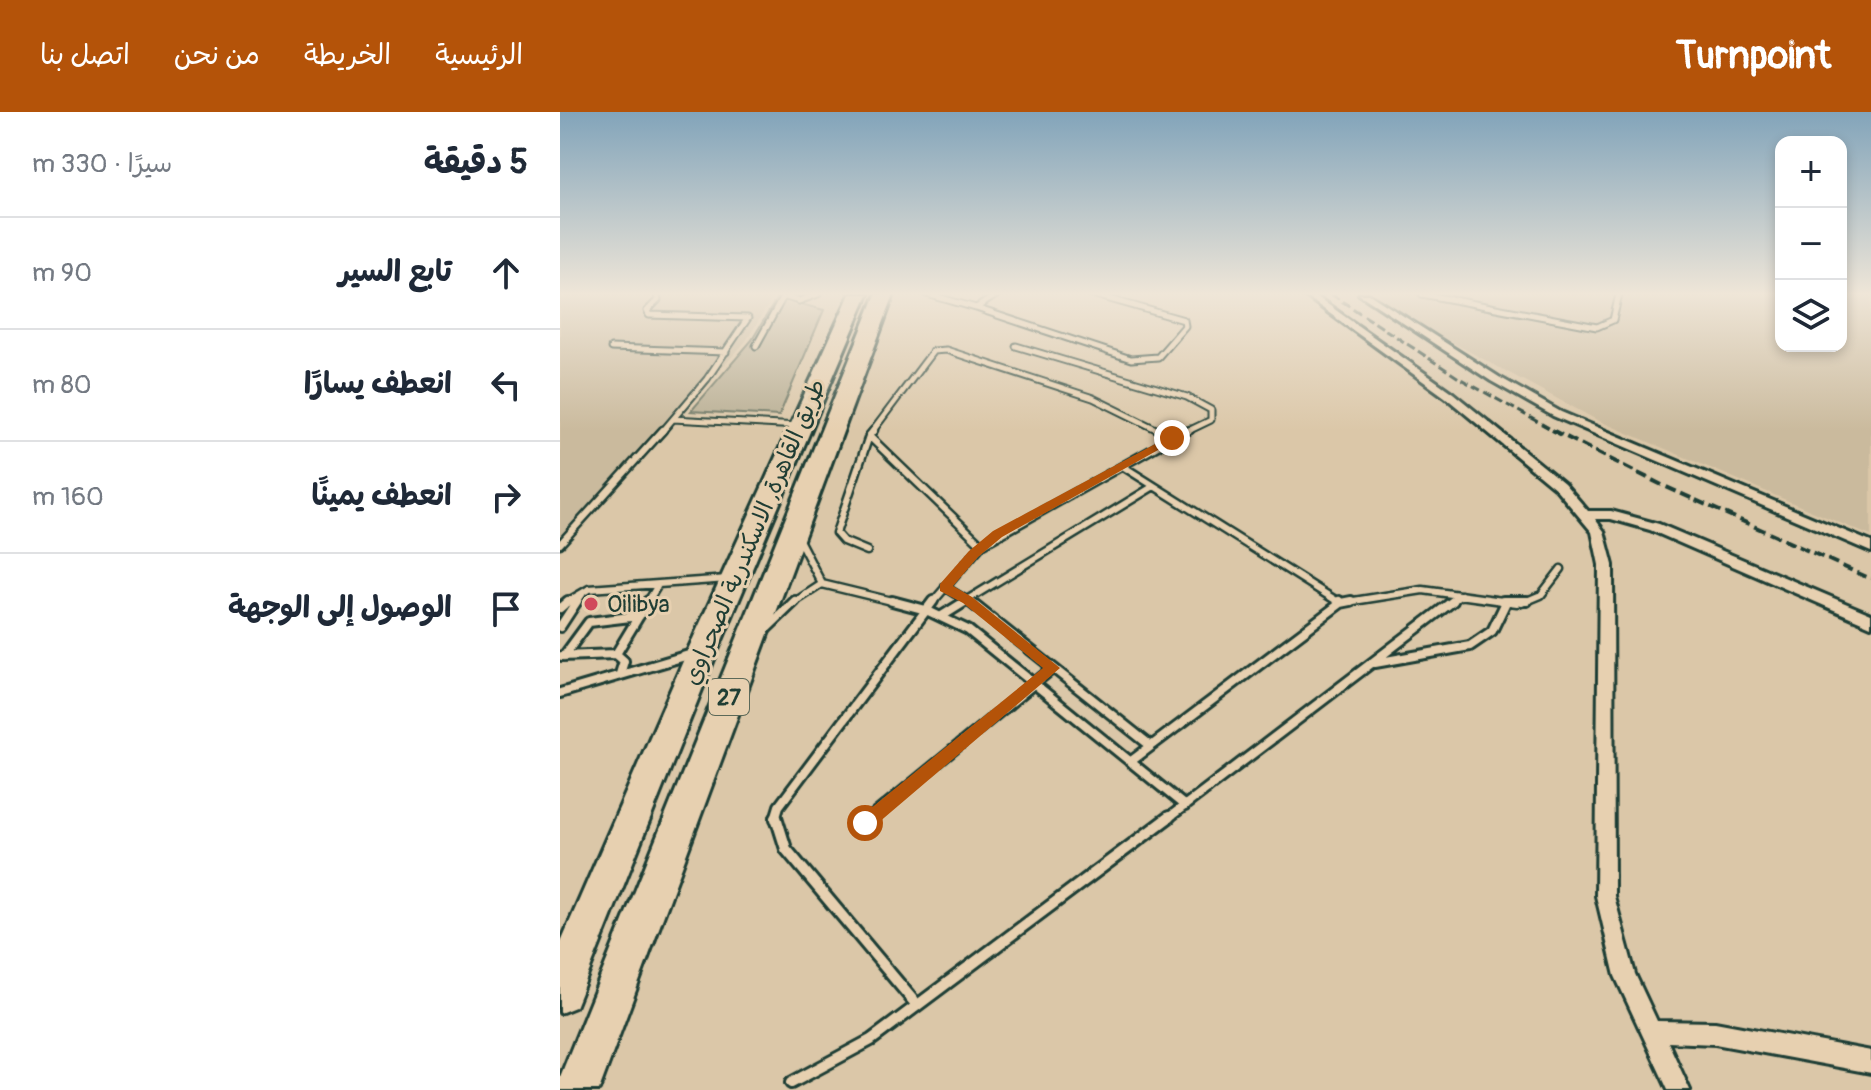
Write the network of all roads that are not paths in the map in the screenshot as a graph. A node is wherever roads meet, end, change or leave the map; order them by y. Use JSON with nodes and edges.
{"nodes":[{"id":1,"x":734,"y":340,"type":"edge"},
{"id":2,"x":759,"y":340,"type":"edge"},
{"id":3,"x":846,"y":340,"type":"edge"},
{"id":4,"x":855,"y":340,"type":"edge"},
{"id":5,"x":1072,"y":340,"type":"edge"},
{"id":6,"x":1173,"y":340,"type":"edge"},
{"id":7,"x":1370,"y":340,"type":"edge"},
{"id":8,"x":1434,"y":340,"type":"edge"},
{"id":9,"x":756,"y":346,"type":"dead end"},
{"id":10,"x":1016,"y":346,"type":"dead end"},
{"id":11,"x":611,"y":348,"type":"dead end"},
{"id":12,"x":726,"y":352,"type":"junction"},
{"id":13,"x":673,"y":419,"type":"junction"},
{"id":14,"x":799,"y":426,"type":"junction"},
{"id":15,"x":869,"y":436,"type":"junction"},
{"id":16,"x":1172,"y":438,"type":"junction"},
{"id":17,"x":1124,"y":467,"type":"junction"},
{"id":18,"x":1154,"y":486,"type":"junction"},
{"id":19,"x":1588,"y":515,"type":"junction"},
{"id":20,"x":793,"y":529,"type":"junction"},
{"id":21,"x":560,"y":544,"type":"edge"},
{"id":22,"x":982,"y":545,"type":"junction"},
{"id":23,"x":1871,"y":547,"type":"edge"},
{"id":24,"x":867,"y":551,"type":"dead end"},
{"id":25,"x":1561,"y":569,"type":"dead end"},
{"id":26,"x":734,"y":578,"type":"junction"},
{"id":27,"x":822,"y":584,"type":"junction"},
{"id":28,"x":658,"y":585,"type":"junction"},
{"id":29,"x":945,"y":587,"type":"junction"},
{"id":30,"x":584,"y":591,"type":"junction"},
{"id":31,"x":1461,"y":595,"type":"junction"},
{"id":32,"x":967,"y":600,"type":"junction"},
{"id":33,"x":1506,"y":602,"type":"junction"},
{"id":34,"x":1341,"y":603,"type":"junction"},
{"id":35,"x":560,"y":608,"type":"edge"},
{"id":36,"x":926,"y":610,"type":"junction"},
{"id":37,"x":639,"y":616,"type":"junction"},
{"id":38,"x":942,"y":616,"type":"junction"},
{"id":39,"x":1871,"y":620,"type":"edge"},
{"id":40,"x":560,"y":627,"type":"edge"},
{"id":41,"x":748,"y":646,"type":"junction"},
{"id":42,"x":702,"y":652,"type":"junction"},
{"id":43,"x":616,"y":654,"type":"junction"},
{"id":44,"x":562,"y":656,"type":"edge"},
{"id":45,"x":1373,"y":663,"type":"junction"},
{"id":46,"x":1053,"y":668,"type":"junction"},
{"id":47,"x":620,"y":674,"type":"junction"},
{"id":48,"x":1033,"y":683,"type":"junction"},
{"id":49,"x":560,"y":693,"type":"edge"},
{"id":50,"x":1151,"y":746,"type":"junction"},
{"id":51,"x":1130,"y":762,"type":"junction"},
{"id":52,"x":1185,"y":806,"type":"junction"},
{"id":53,"x":865,"y":823,"type":"dead end"},
{"id":54,"x":560,"y":992,"type":"edge"},
{"id":55,"x":916,"y":1004,"type":"junction"},
{"id":56,"x":1651,"y":1031,"type":"junction"},
{"id":57,"x":1871,"y":1062,"type":"edge"},
{"id":58,"x":791,"y":1083,"type":"dead end"},
{"id":59,"x":577,"y":1090,"type":"edge"},
{"id":60,"x":1679,"y":1090,"type":"edge"}],
"edges":[{"from":1,"to":12,"type":"lane"},
{"from":2,"to":9,"type":"lane"},
{"from":3,"to":14,"type":"highway","name":"طريق القاهرة, الاسكندرية الصحراوي","number":"27"},
{"from":4,"to":20,"type":"highway","name":"طريق القاهرة, الاسكندرية الصحراوي","number":"27"},
{"from":5,"to":6,"type":"lane"},
{"from":7,"to":19,"type":"street"},
{"from":8,"to":23,"type":"street"},
{"from":10,"to":16,"type":"lane"},
{"from":11,"to":12,"type":"lane"},
{"from":12,"to":13,"type":"lane"},
{"from":13,"to":14,"type":"lane"},
{"from":13,"to":21,"type":"lane"},
{"from":14,"to":26,"type":"highway","name":"طريق القاهرة, الاسكندرية الصحراوي","number":"27"},
{"from":15,"to":16,"type":"lane"},
{"from":15,"to":22,"type":"lane"},
{"from":15,"to":24,"type":"lane"},
{"from":16,"to":17,"type":"lane"},
{"from":17,"to":18,"type":"lane"},
{"from":17,"to":22,"type":"lane"},
{"from":18,"to":32,"type":"lane"},
{"from":18,"to":34,"type":"lane"},
{"from":19,"to":39,"type":"street"},
{"from":19,"to":56,"type":"street"},
{"from":20,"to":27,"type":"lane"},
{"from":20,"to":41,"type":"highway","name":"طريق القاهرة, الاسكندرية الصحراوي","number":"27"},
{"from":22,"to":29,"type":"lane"},
{"from":25,"to":33,"type":"lane"},
{"from":26,"to":28,"type":"lane"},
{"from":26,"to":42,"type":"highway","name":"طريق القاهرة, الاسكندرية الصحراوي","number":"27"},
{"from":27,"to":36,"type":"lane"},
{"from":27,"to":41,"type":"lane"},
{"from":28,"to":30,"type":"lane"},
{"from":28,"to":37,"type":"lane"},
{"from":29,"to":32,"type":"lane"},
{"from":29,"to":36,"type":"lane"},
{"from":30,"to":35,"type":"lane"},
{"from":30,"to":40,"type":"lane"},
{"from":31,"to":33,"type":"lane"},
{"from":31,"to":34,"type":"lane"},
{"from":31,"to":45,"type":"lane"},
{"from":32,"to":38,"type":"lane"},
{"from":32,"to":46,"type":"lane"},
{"from":33,"to":45,"type":"lane"},
{"from":34,"to":50,"type":"lane"},
{"from":36,"to":38,"type":"lane"},
{"from":36,"to":55,"type":"lane"},
{"from":37,"to":43,"type":"lane"},
{"from":37,"to":44,"type":"lane"},
{"from":38,"to":48,"type":"lane"},
{"from":41,"to":59,"type":"highway","name":"طريق القاهرة, الاسكندرية الصحراوي","number":"27"},
{"from":42,"to":47,"type":"lane"},
{"from":42,"to":54,"type":"highway","name":"طريق القاهرة, الاسكندرية الصحراوي","number":"27"},
{"from":43,"to":44,"type":"lane"},
{"from":43,"to":47,"type":"lane"},
{"from":45,"to":52,"type":"lane"},
{"from":46,"to":48,"type":"lane"},
{"from":46,"to":50,"type":"lane"},
{"from":47,"to":49,"type":"lane"},
{"from":48,"to":51,"type":"lane"},
{"from":48,"to":53,"type":"lane"},
{"from":50,"to":51,"type":"lane"},
{"from":51,"to":52,"type":"lane"},
{"from":52,"to":55,"type":"lane"},
{"from":55,"to":58,"type":"lane"},
{"from":56,"to":57,"type":"street"},
{"from":56,"to":60,"type":"street"}]}
